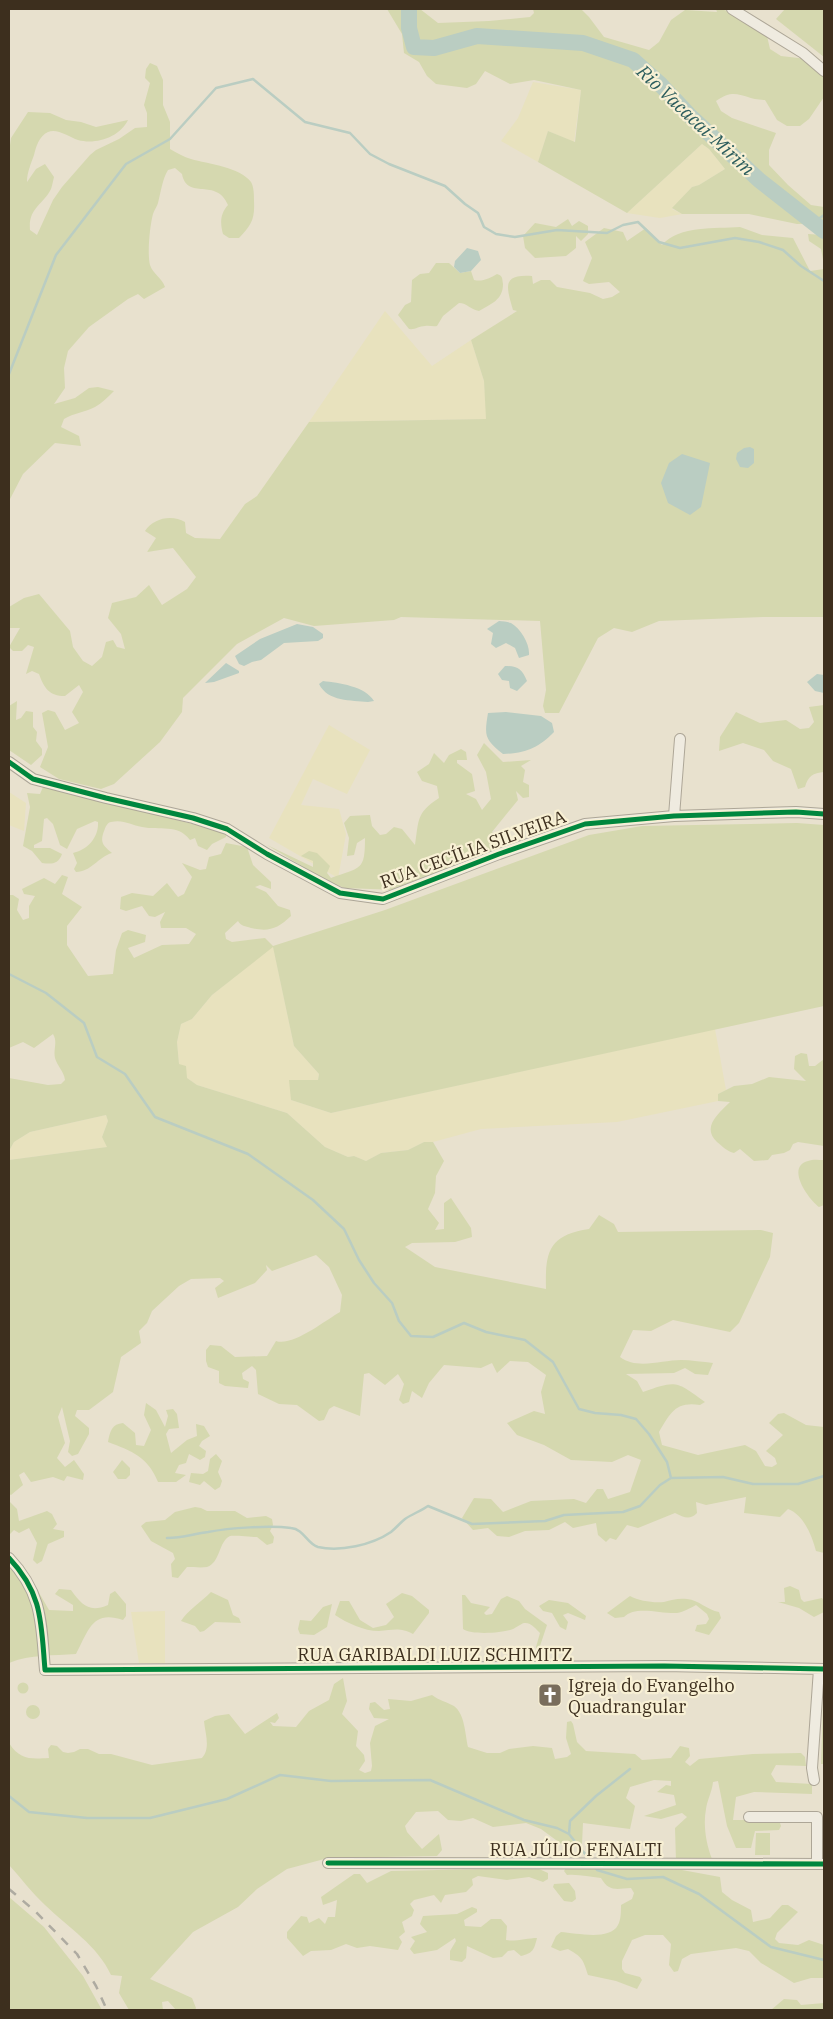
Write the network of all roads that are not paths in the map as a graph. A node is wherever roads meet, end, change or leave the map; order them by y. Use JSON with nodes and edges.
{"nodes":[{"id":1,"x":732,"y":9,"type":"edge"},
{"id":2,"x":824,"y":71,"type":"edge"},
{"id":3,"x":680,"y":739,"type":"dead end"},
{"id":4,"x":9,"y":762,"type":"edge"},
{"id":5,"x":824,"y":814,"type":"edge"},
{"id":6,"x":674,"y":816,"type":"junction"},
{"id":7,"x":9,"y":1558,"type":"edge"},
{"id":8,"x":822,"y":1668,"type":"edge"},
{"id":9,"x":814,"y":1780,"type":"dead end"},
{"id":10,"x":749,"y":1817,"type":"dead end"},
{"id":11,"x":328,"y":1863,"type":"dead end"},
{"id":12,"x":820,"y":1864,"type":"edge"}],
"edges":[{"from":1,"to":2,"type":"street"},
{"from":3,"to":6,"type":"street"},
{"from":4,"to":6,"type":"street","name":"RUA CECÍLIA SILVEIRA"},
{"from":5,"to":6,"type":"street","name":"RUA CECÍLIA SILVEIRA"},
{"from":7,"to":8,"type":"street","name":"RUA GARIBALDI LUIZ SCHIMITZ"},
{"from":8,"to":9,"type":"street"},
{"from":10,"to":12,"type":"street"},
{"from":11,"to":12,"type":"street","name":"RUA JÚLIO FENALTI"}]}
